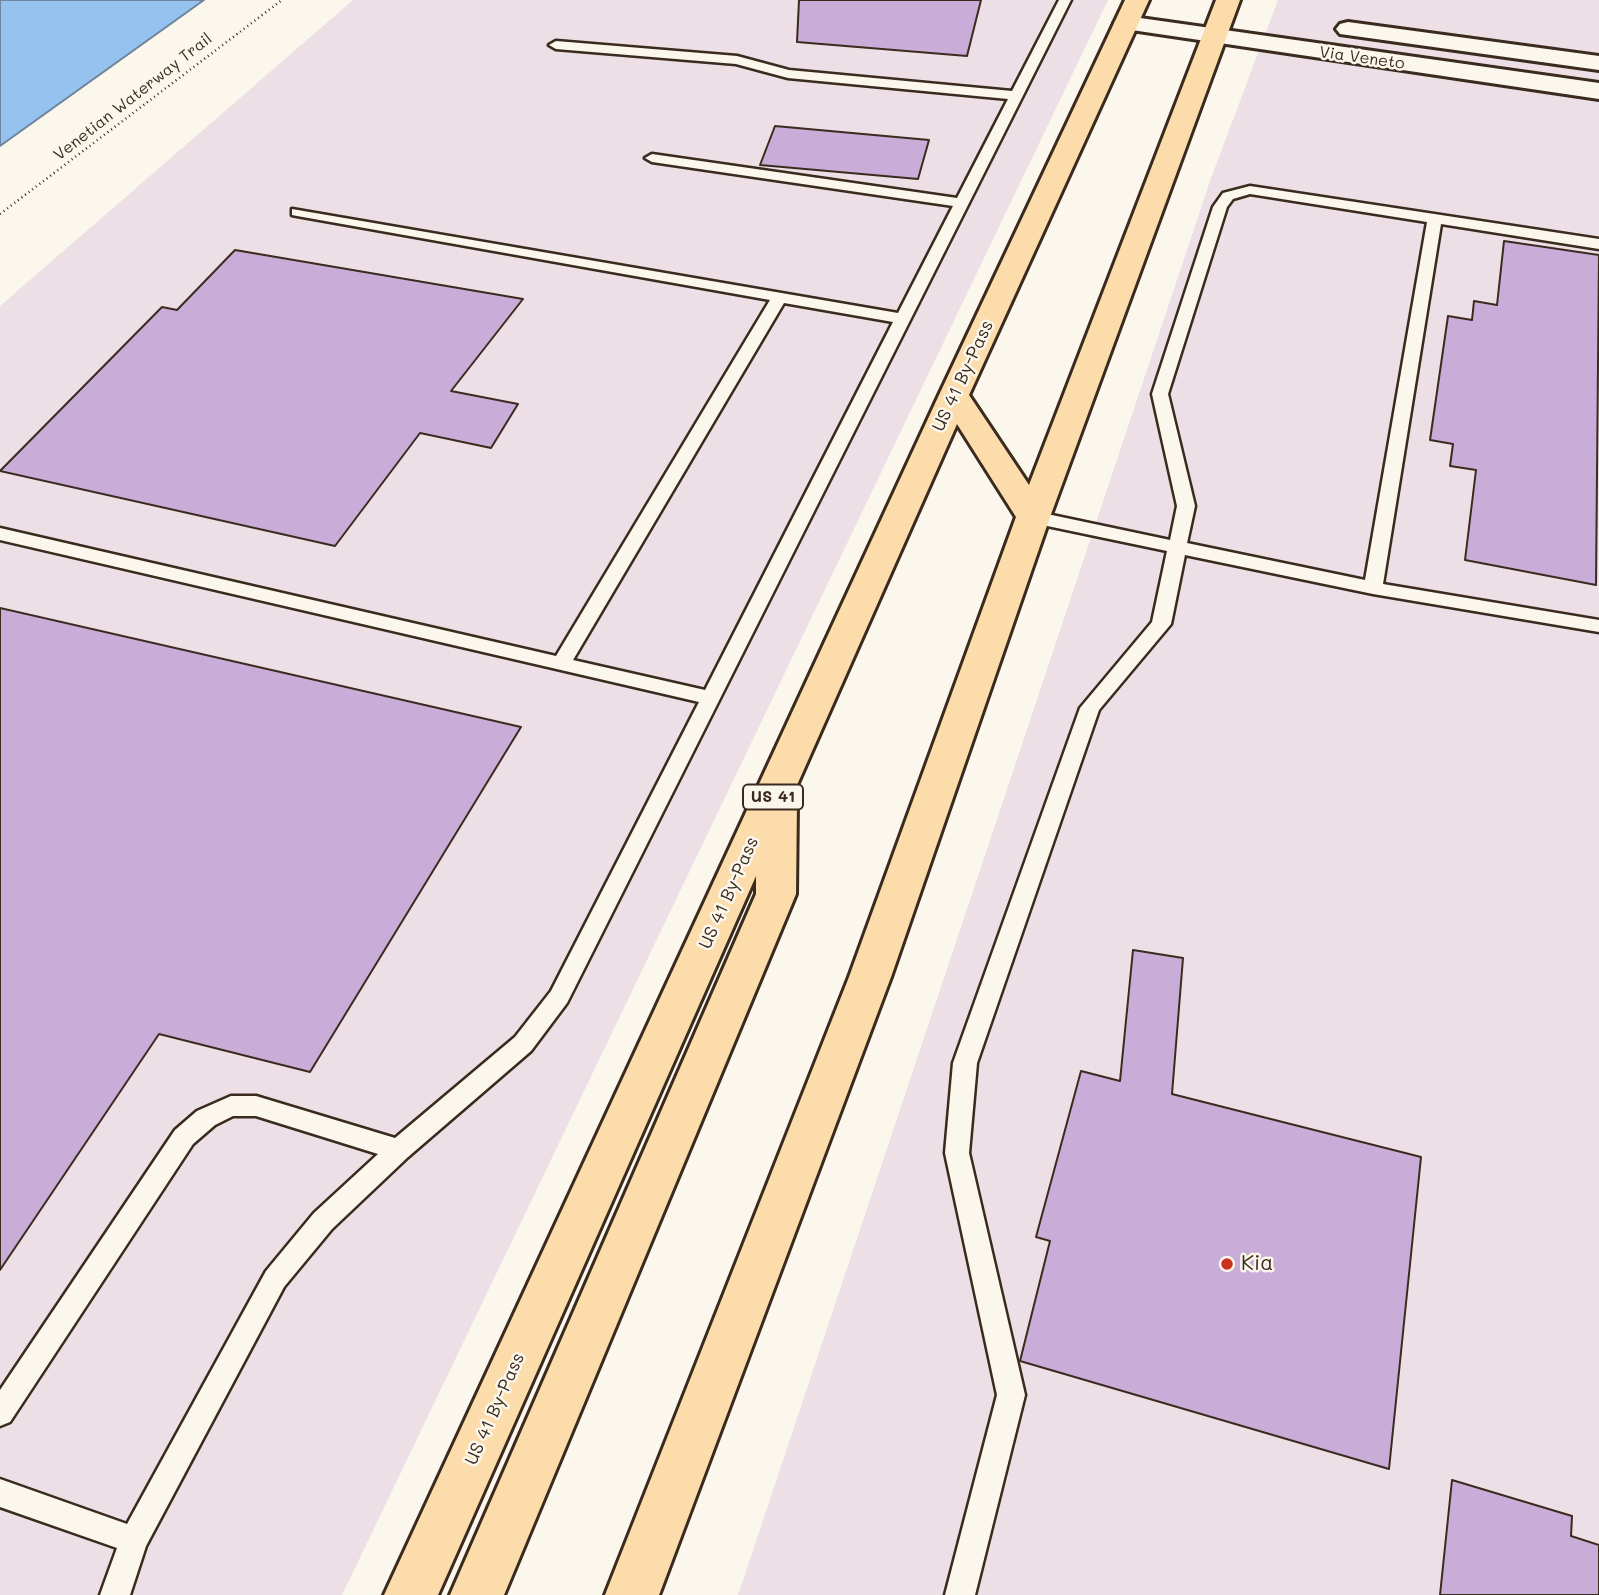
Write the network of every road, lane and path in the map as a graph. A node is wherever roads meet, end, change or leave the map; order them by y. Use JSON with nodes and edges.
{"nodes":[{"id":1,"x":282,"y":0,"type":"edge"},
{"id":2,"x":1065,"y":0,"type":"edge"},
{"id":3,"x":1141,"y":6,"type":"edge"},
{"id":4,"x":1222,"y":14,"type":"edge"},
{"id":5,"x":1330,"y":26,"type":"dead end"},
{"id":6,"x":556,"y":45,"type":"dead end"},
{"id":7,"x":1599,"y":63,"type":"edge"},
{"id":8,"x":1599,"y":92,"type":"edge"},
{"id":9,"x":1017,"y":96,"type":"junction"},
{"id":10,"x":652,"y":158,"type":"dead end"},
{"id":11,"x":962,"y":203,"type":"junction"},
{"id":12,"x":297,"y":212,"type":"dead end"},
{"id":13,"x":0,"y":214,"type":"edge"},
{"id":14,"x":1435,"y":218,"type":"junction"},
{"id":15,"x":1599,"y":244,"type":"edge"},
{"id":16,"x":780,"y":298,"type":"junction"},
{"id":17,"x":903,"y":319,"type":"junction"},
{"id":18,"x":954,"y":395,"type":"junction"},
{"id":19,"x":1033,"y":517,"type":"junction"},
{"id":20,"x":0,"y":534,"type":"edge"},
{"id":21,"x":1180,"y":548,"type":"junction"},
{"id":22,"x":1373,"y":588,"type":"junction"},
{"id":23,"x":1599,"y":626,"type":"edge"},
{"id":24,"x":561,"y":663,"type":"junction"},
{"id":25,"x":710,"y":698,"type":"junction"},
{"id":26,"x":778,"y":785,"type":"junction"},
{"id":27,"x":399,"y":1150,"type":"junction"},
{"id":28,"x":0,"y":1413,"type":"edge"},
{"id":29,"x":0,"y":1493,"type":"edge"},
{"id":30,"x":134,"y":1539,"type":"junction"},
{"id":31,"x":115,"y":1595,"type":"edge"},
{"id":32,"x":411,"y":1595,"type":"edge"},
{"id":33,"x":477,"y":1595,"type":"edge"},
{"id":34,"x":632,"y":1595,"type":"edge"},
{"id":35,"x":960,"y":1595,"type":"edge"}],
"edges":[{"from":1,"to":13,"type":"path","name":"Venetian Waterway Trail"},
{"from":2,"to":9,"type":"lane"},
{"from":3,"to":4,"type":"street","name":"Via Veneto"},
{"from":3,"to":18,"type":"main road","name":"US 41 By-Pass","number":"US 41"},
{"from":4,"to":8,"type":"street","name":"Via Veneto"},
{"from":4,"to":19,"type":"main road"},
{"from":5,"to":7,"type":"street","name":"Via Veneto"},
{"from":6,"to":9,"type":"lane"},
{"from":9,"to":11,"type":"lane"},
{"from":10,"to":11,"type":"lane"},
{"from":11,"to":17,"type":"lane"},
{"from":12,"to":16,"type":"lane"},
{"from":14,"to":15,"type":"lane"},
{"from":14,"to":21,"type":"lane"},
{"from":14,"to":22,"type":"lane"},
{"from":16,"to":17,"type":"lane"},
{"from":16,"to":24,"type":"lane"},
{"from":17,"to":25,"type":"lane"},
{"from":18,"to":19,"type":"main road"},
{"from":18,"to":26,"type":"main road","name":"US 41 By-Pass","number":"US 41"},
{"from":19,"to":21,"type":"lane"},
{"from":19,"to":34,"type":"main road"},
{"from":20,"to":24,"type":"lane"},
{"from":21,"to":22,"type":"lane"},
{"from":21,"to":35,"type":"lane"},
{"from":22,"to":23,"type":"lane"},
{"from":24,"to":25,"type":"lane"},
{"from":25,"to":27,"type":"lane"},
{"from":26,"to":32,"type":"main road","name":"US 41 By-Pass","number":"US 41"},
{"from":26,"to":33,"type":"main road"},
{"from":27,"to":28,"type":"lane"},
{"from":27,"to":30,"type":"lane"},
{"from":29,"to":30,"type":"lane"},
{"from":30,"to":31,"type":"lane"}]}
